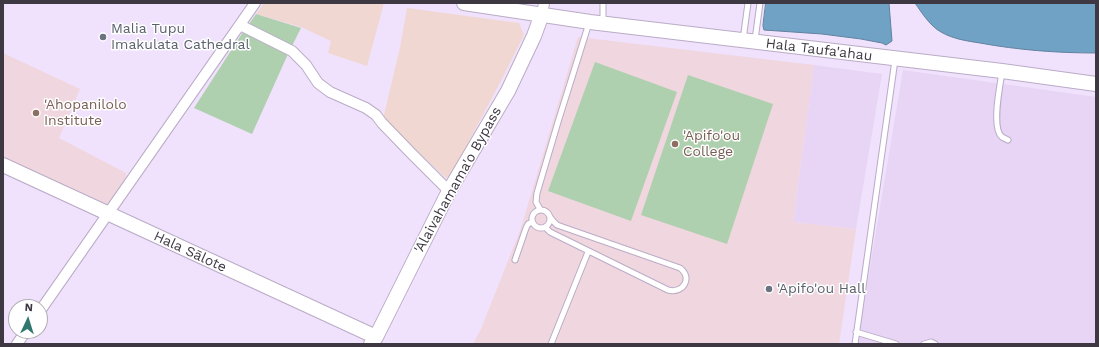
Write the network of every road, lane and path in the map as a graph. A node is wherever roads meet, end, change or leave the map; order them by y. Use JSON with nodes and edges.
{"nodes":[{"id":1,"x":255,"y":3,"type":"edge"},
{"id":2,"x":464,"y":3,"type":"edge"},
{"id":3,"x":602,"y":3,"type":"edge"},
{"id":4,"x":748,"y":3,"type":"edge"},
{"id":5,"x":760,"y":3,"type":"edge"},
{"id":6,"x":543,"y":9,"type":"edge"},
{"id":7,"x":596,"y":22,"type":"junction"},
{"id":8,"x":240,"y":25,"type":"junction"},
{"id":9,"x":749,"y":41,"type":"junction"},
{"id":10,"x":895,"y":59,"type":"junction"},
{"id":11,"x":1002,"y":71,"type":"junction"},
{"id":12,"x":1096,"y":84,"type":"edge"},
{"id":13,"x":1008,"y":140,"type":"dead end"},
{"id":14,"x":3,"y":165,"type":"edge"},
{"id":15,"x":449,"y":191,"type":"junction"},
{"id":16,"x":540,"y":209,"type":"junction"},
{"id":17,"x":108,"y":214,"type":"junction"},
{"id":18,"x":550,"y":216,"type":"junction"},
{"id":19,"x":532,"y":222,"type":"junction"},
{"id":20,"x":545,"y":227,"type":"junction"},
{"id":21,"x":588,"y":252,"type":"junction"},
{"id":22,"x":515,"y":260,"type":"dead end"},
{"id":23,"x":48,"y":300,"type":"edge"},
{"id":24,"x":856,"y":332,"type":"junction"},
{"id":25,"x":374,"y":341,"type":"edge"},
{"id":26,"x":551,"y":344,"type":"edge"},
{"id":27,"x":855,"y":344,"type":"edge"},
{"id":28,"x":896,"y":344,"type":"edge"},
{"id":29,"x":924,"y":344,"type":"edge"},
{"id":30,"x":935,"y":344,"type":"edge"}],
"edges":[{"from":1,"to":8,"type":"street"},
{"from":2,"to":6,"type":"main road","name":"Hala Taufa'ahau"},
{"from":3,"to":7,"type":"lane"},
{"from":4,"to":9,"type":"lane"},
{"from":5,"to":9,"type":"lane"},
{"from":6,"to":7,"type":"main road","name":"Hala Taufa'ahau"},
{"from":6,"to":15,"type":"main road","name":"'Alaivahamama'o Bypass"},
{"from":7,"to":9,"type":"main road","name":"Hala Taufa'ahau"},
{"from":7,"to":16,"type":"lane"},
{"from":8,"to":15,"type":"street"},
{"from":8,"to":17,"type":"street"},
{"from":9,"to":10,"type":"main road","name":"Hala Taufa'ahau"},
{"from":10,"to":11,"type":"main road","name":"Hala Taufa'ahau"},
{"from":10,"to":24,"type":"lane"},
{"from":11,"to":12,"type":"main road","name":"Hala Taufa'ahau"},
{"from":11,"to":13,"type":"lane"},
{"from":14,"to":17,"type":"main road","name":"Hala Sālote"},
{"from":15,"to":25,"type":"main road","name":"'Alaivahamama'o Bypass"},
{"from":16,"to":18,"type":"lane"},
{"from":16,"to":19,"type":"lane"},
{"from":17,"to":23,"type":"street"},
{"from":17,"to":25,"type":"main road","name":"Hala Sālote"},
{"from":18,"to":20,"type":"lane"},
{"from":18,"to":21,"type":"lane"},
{"from":19,"to":20,"type":"lane"},
{"from":19,"to":22,"type":"lane"},
{"from":20,"to":21,"type":"lane"},
{"from":21,"to":26,"type":"lane"},
{"from":24,"to":27,"type":"lane"},
{"from":24,"to":28,"type":"lane"},
{"from":29,"to":30,"type":"lane"}]}
